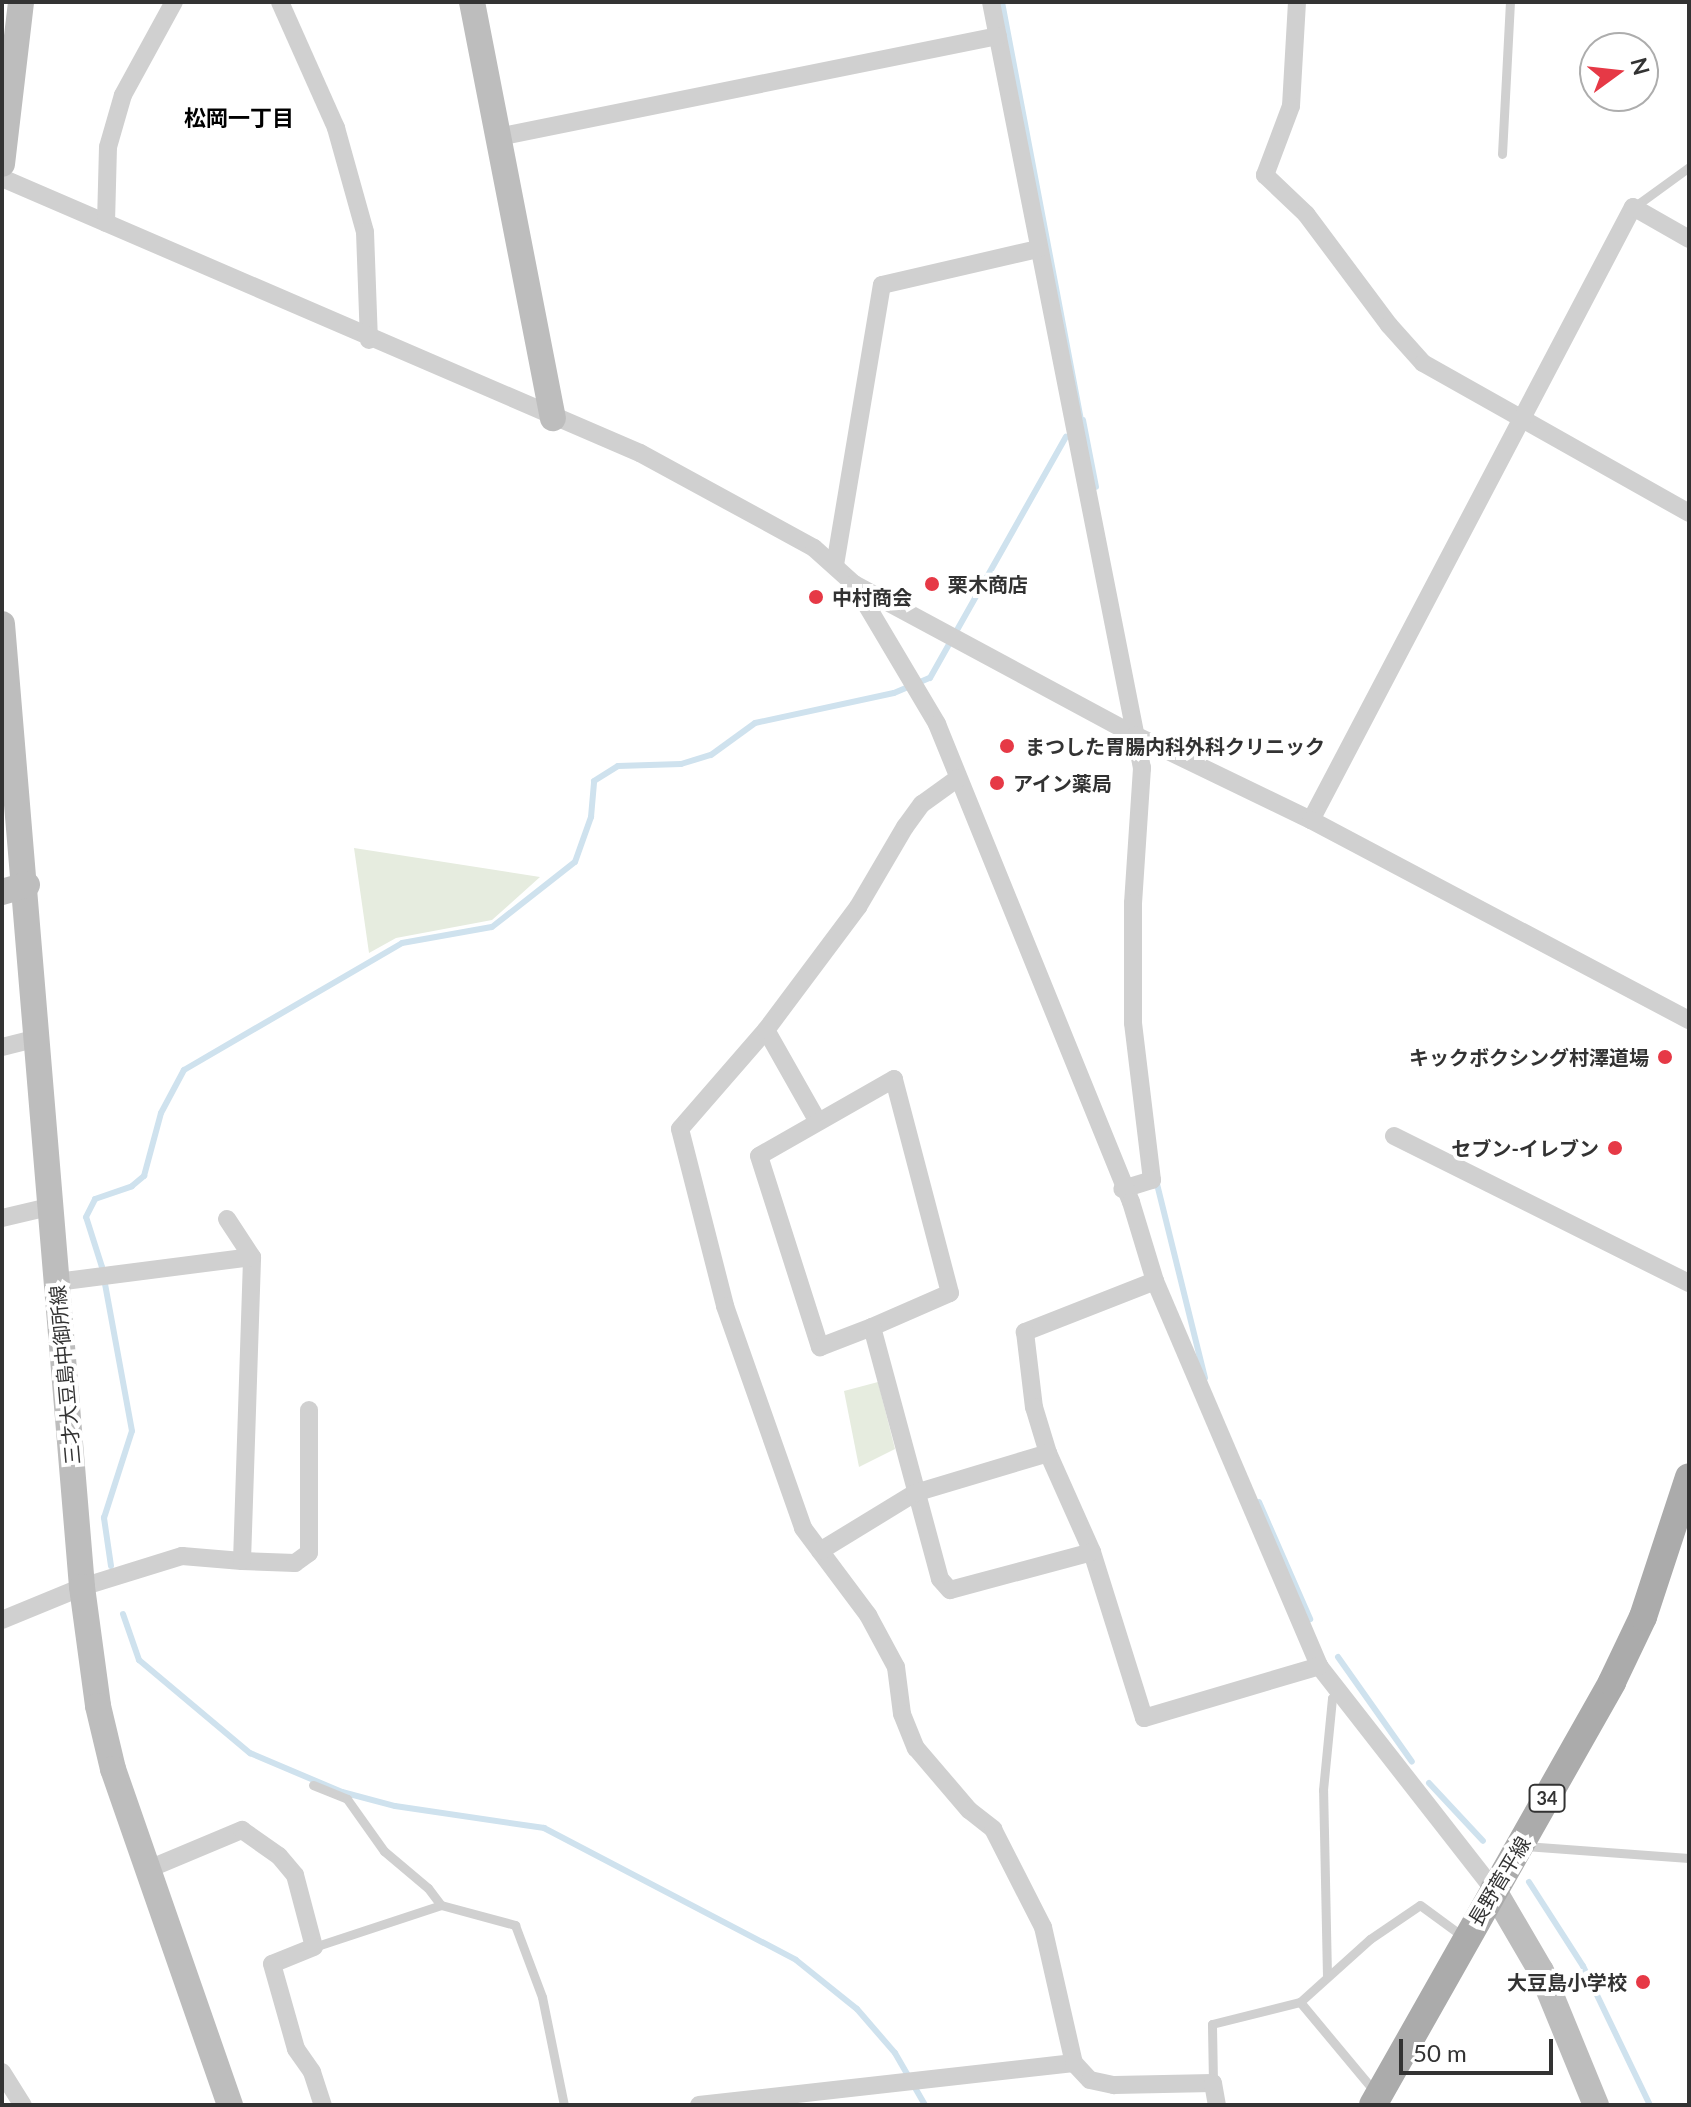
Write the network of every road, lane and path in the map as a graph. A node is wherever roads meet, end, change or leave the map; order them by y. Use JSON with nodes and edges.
{"nodes":[{"id":1,"x":21,"y":2,"type":"edge"},
{"id":2,"x":174,"y":2,"type":"edge"},
{"id":3,"x":280,"y":2,"type":"edge"},
{"id":4,"x":472,"y":2,"type":"edge"},
{"id":5,"x":991,"y":2,"type":"edge"},
{"id":6,"x":1297,"y":2,"type":"edge"},
{"id":7,"x":1510,"y":2,"type":"edge"},
{"id":8,"x":998,"y":36,"type":"junction"},
{"id":9,"x":498,"y":137,"type":"junction"},
{"id":10,"x":1502,"y":154,"type":"dead end"},
{"id":11,"x":2,"y":164,"type":"edge"},
{"id":12,"x":1689,"y":167,"type":"edge"},
{"id":13,"x":2,"y":178,"type":"edge"},
{"id":14,"x":1633,"y":207,"type":"junction"},
{"id":15,"x":106,"y":223,"type":"junction"},
{"id":16,"x":1689,"y":239,"type":"edge"},
{"id":17,"x":1038,"y":249,"type":"junction"},
{"id":18,"x":369,"y":340,"type":"junction"},
{"id":19,"x":553,"y":418,"type":"junction"},
{"id":20,"x":1522,"y":419,"type":"junction"},
{"id":21,"x":1689,"y":513,"type":"edge"},
{"id":22,"x":835,"y":565,"type":"junction"},
{"id":23,"x":854,"y":584,"type":"junction"},
{"id":24,"x":2,"y":624,"type":"edge"},
{"id":25,"x":6,"y":731,"type":"edge"},
{"id":26,"x":1135,"y":735,"type":"junction"},
{"id":27,"x":958,"y":778,"type":"junction"},
{"id":28,"x":1311,"y":820,"type":"junction"},
{"id":29,"x":14,"y":888,"type":"edge"},
{"id":30,"x":1689,"y":1020,"type":"edge"},
{"id":31,"x":766,"y":1030,"type":"junction"},
{"id":32,"x":37,"y":1038,"type":"junction"},
{"id":33,"x":2,"y":1047,"type":"edge"},
{"id":34,"x":817,"y":1120,"type":"junction"},
{"id":35,"x":1394,"y":1136,"type":"dead end"},
{"id":36,"x":1122,"y":1189,"type":"junction"},
{"id":37,"x":49,"y":1207,"type":"junction"},
{"id":38,"x":2,"y":1218,"type":"edge"},
{"id":39,"x":227,"y":1219,"type":"dead end"},
{"id":40,"x":252,"y":1257,"type":"junction"},
{"id":41,"x":1155,"y":1281,"type":"junction"},
{"id":42,"x":57,"y":1282,"type":"junction"},
{"id":43,"x":1689,"y":1283,"type":"edge"},
{"id":44,"x":872,"y":1327,"type":"junction"},
{"id":45,"x":309,"y":1410,"type":"dead end"},
{"id":46,"x":1048,"y":1453,"type":"junction"},
{"id":47,"x":1689,"y":1477,"type":"edge"},
{"id":48,"x":915,"y":1493,"type":"junction"},
{"id":49,"x":820,"y":1551,"type":"junction"},
{"id":50,"x":1092,"y":1552,"type":"junction"},
{"id":51,"x":242,"y":1561,"type":"junction"},
{"id":52,"x":82,"y":1587,"type":"junction"},
{"id":53,"x":2,"y":1620,"type":"edge"},
{"id":54,"x":1319,"y":1666,"type":"junction"},
{"id":55,"x":1338,"y":1693,"type":"junction"},
{"id":56,"x":313,"y":1785,"type":"dead end"},
{"id":57,"x":1520,"y":1846,"type":"junction"},
{"id":58,"x":1689,"y":1858,"type":"edge"},
{"id":59,"x":151,"y":1868,"type":"junction"},
{"id":60,"x":1493,"y":1889,"type":"junction"},
{"id":61,"x":441,"y":1905,"type":"junction"},
{"id":62,"x":1465,"y":1938,"type":"junction"},
{"id":63,"x":314,"y":1947,"type":"junction"},
{"id":64,"x":1327,"y":1976,"type":"junction"},
{"id":65,"x":1300,"y":2002,"type":"junction"},
{"id":66,"x":1074,"y":2063,"type":"junction"},
{"id":67,"x":2,"y":2072,"type":"edge"},
{"id":68,"x":1213,"y":2083,"type":"junction"},
{"id":69,"x":764,"y":2101,"type":"edge"},
{"id":70,"x":1380,"y":2102,"type":"edge"},
{"id":71,"x":23,"y":2105,"type":"edge"},
{"id":72,"x":230,"y":2105,"type":"edge"},
{"id":73,"x":323,"y":2105,"type":"edge"},
{"id":74,"x":564,"y":2105,"type":"edge"},
{"id":75,"x":699,"y":2105,"type":"edge"},
{"id":76,"x":1217,"y":2105,"type":"edge"},
{"id":77,"x":1596,"y":2105,"type":"edge"}],
"edges":[{"from":1,"to":11,"type":"main road"},
{"from":2,"to":15,"type":"street"},
{"from":3,"to":18,"type":"street"},
{"from":4,"to":9,"type":"main road"},
{"from":5,"to":8,"type":"street"},
{"from":6,"to":20,"type":"street"},
{"from":7,"to":10,"type":"lane"},
{"from":8,"to":9,"type":"street"},
{"from":8,"to":17,"type":"street"},
{"from":9,"to":19,"type":"main road"},
{"from":12,"to":14,"type":"lane"},
{"from":13,"to":15,"type":"street"},
{"from":14,"to":16,"type":"street"},
{"from":14,"to":20,"type":"street"},
{"from":15,"to":18,"type":"street"},
{"from":17,"to":22,"type":"street"},
{"from":17,"to":26,"type":"street"},
{"from":18,"to":19,"type":"street"},
{"from":19,"to":22,"type":"street"},
{"from":20,"to":21,"type":"street"},
{"from":20,"to":28,"type":"street"},
{"from":22,"to":23,"type":"street"},
{"from":23,"to":26,"type":"street"},
{"from":23,"to":27,"type":"street"},
{"from":24,"to":25,"type":"main road","name":"三才大豆島中御所線"},
{"from":25,"to":29,"type":"main road","name":"三才大豆島中御所線"},
{"from":26,"to":28,"type":"street"},
{"from":26,"to":36,"type":"street"},
{"from":27,"to":31,"type":"street"},
{"from":27,"to":36,"type":"street"},
{"from":28,"to":30,"type":"street"},
{"from":29,"to":32,"type":"main road","name":"三才大豆島中御所線"},
{"from":31,"to":34,"type":"street"},
{"from":31,"to":49,"type":"street"},
{"from":32,"to":33,"type":"street"},
{"from":32,"to":37,"type":"main road","name":"三才大豆島中御所線"},
{"from":34,"to":44,"type":"street"},
{"from":34,"to":44,"type":"street"},
{"from":35,"to":43,"type":"street"},
{"from":36,"to":41,"type":"street"},
{"from":37,"to":38,"type":"street"},
{"from":37,"to":42,"type":"main road","name":"三才大豆島中御所線"},
{"from":39,"to":40,"type":"street"},
{"from":40,"to":42,"type":"street"},
{"from":40,"to":51,"type":"street"},
{"from":41,"to":46,"type":"street"},
{"from":41,"to":54,"type":"street"},
{"from":42,"to":52,"type":"main road","name":"三才大豆島中御所線"},
{"from":44,"to":48,"type":"street"},
{"from":45,"to":51,"type":"street"},
{"from":46,"to":48,"type":"street"},
{"from":46,"to":50,"type":"street"},
{"from":47,"to":57,"type":"main road","name":"長野菅平線","number":"34"},
{"from":48,"to":49,"type":"street"},
{"from":48,"to":50,"type":"street"},
{"from":49,"to":66,"type":"street"},
{"from":50,"to":54,"type":"street"},
{"from":51,"to":52,"type":"street"},
{"from":52,"to":53,"type":"street"},
{"from":52,"to":59,"type":"main road","name":"三才大豆島中御所線"},
{"from":54,"to":55,"type":"street"},
{"from":55,"to":60,"type":"street"},
{"from":55,"to":64,"type":"lane"},
{"from":56,"to":61,"type":"lane"},
{"from":57,"to":58,"type":"lane"},
{"from":57,"to":60,"type":"main road","name":"長野菅平線","number":"34"},
{"from":59,"to":63,"type":"street"},
{"from":59,"to":72,"type":"main road","name":"三才大豆島中御所線"},
{"from":60,"to":62,"type":"main road","name":"長野菅平線","number":"34"},
{"from":60,"to":77,"type":"main road"},
{"from":61,"to":63,"type":"lane"},
{"from":61,"to":74,"type":"lane"},
{"from":62,"to":64,"type":"lane"},
{"from":62,"to":70,"type":"main road","name":"長野菅平線","number":"34"},
{"from":63,"to":73,"type":"street"},
{"from":64,"to":65,"type":"lane"},
{"from":65,"to":68,"type":"lane"},
{"from":65,"to":70,"type":"lane"},
{"from":66,"to":68,"type":"street"},
{"from":66,"to":69,"type":"street"},
{"from":67,"to":71,"type":"street"},
{"from":68,"to":76,"type":"street"},
{"from":69,"to":75,"type":"street"}]}
